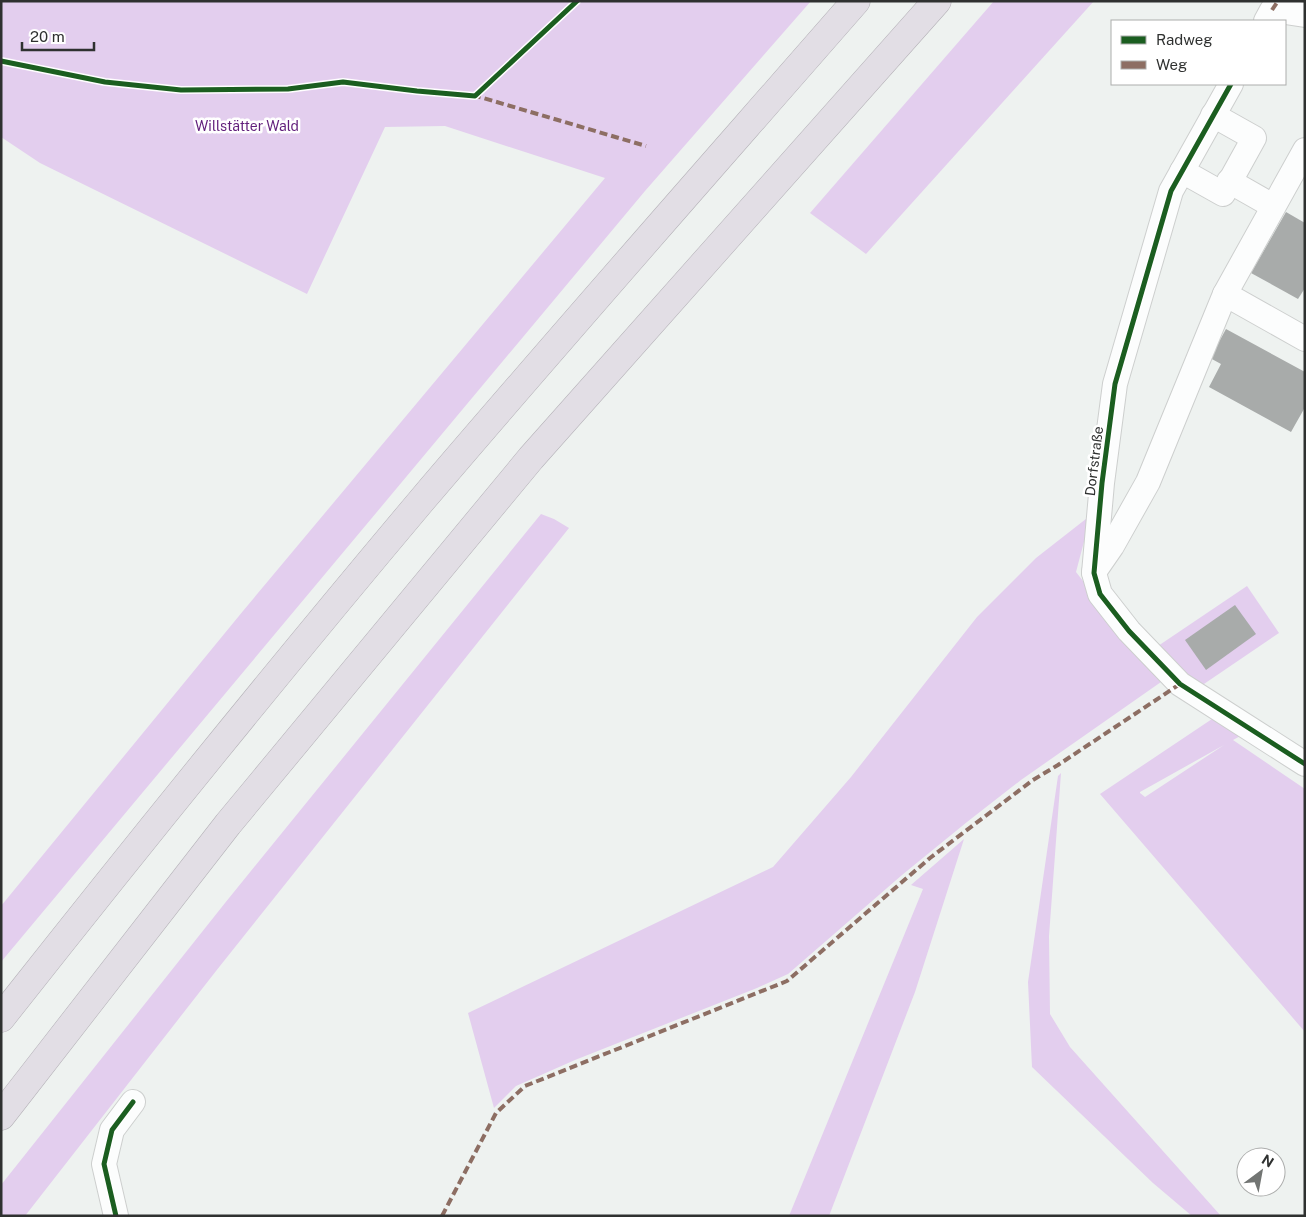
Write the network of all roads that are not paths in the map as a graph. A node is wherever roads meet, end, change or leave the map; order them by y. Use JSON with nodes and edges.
{"nodes":[{"id":1,"x":856,"y":1,"type":"edge"},
{"id":2,"x":936,"y":1,"type":"edge"},
{"id":3,"x":1305,"y":15,"type":"edge"},
{"id":4,"x":1269,"y":16,"type":"edge"},
{"id":5,"x":1230,"y":85,"type":"edge"},
{"id":6,"x":1214,"y":115,"type":"junction"},
{"id":7,"x":1305,"y":150,"type":"edge"},
{"id":8,"x":1182,"y":171,"type":"junction"},
{"id":9,"x":1229,"y":181,"type":"junction"},
{"id":10,"x":1297,"y":183,"type":"edge"},
{"id":11,"x":1274,"y":206,"type":"junction"},
{"id":12,"x":1224,"y":294,"type":"junction"},
{"id":13,"x":1305,"y":339,"type":"edge"},
{"id":14,"x":1094,"y":573,"type":"junction"},
{"id":15,"x":1305,"y":764,"type":"edge"},
{"id":16,"x":1,"y":1018,"type":"edge"},
{"id":17,"x":133,"y":1102,"type":"dead end"},
{"id":18,"x":1,"y":1116,"type":"edge"},
{"id":19,"x":116,"y":1216,"type":"edge"}],
"edges":[{"from":1,"to":16,"type":"highway"},
{"from":2,"to":18,"type":"highway"},
{"from":3,"to":4,"type":"street"},
{"from":5,"to":6,"type":"street","name":"Dorfstraße"},
{"from":6,"to":8,"type":"street","name":"Dorfstraße"},
{"from":6,"to":9,"type":"street"},
{"from":7,"to":10,"type":"street"},
{"from":8,"to":9,"type":"street"},
{"from":8,"to":14,"type":"street","name":"Dorfstraße"},
{"from":9,"to":11,"type":"street"},
{"from":10,"to":11,"type":"street"},
{"from":11,"to":12,"type":"street"},
{"from":12,"to":13,"type":"street"},
{"from":12,"to":14,"type":"street"},
{"from":14,"to":15,"type":"street","name":"Dorfstraße"},
{"from":17,"to":19,"type":"street"}]}
